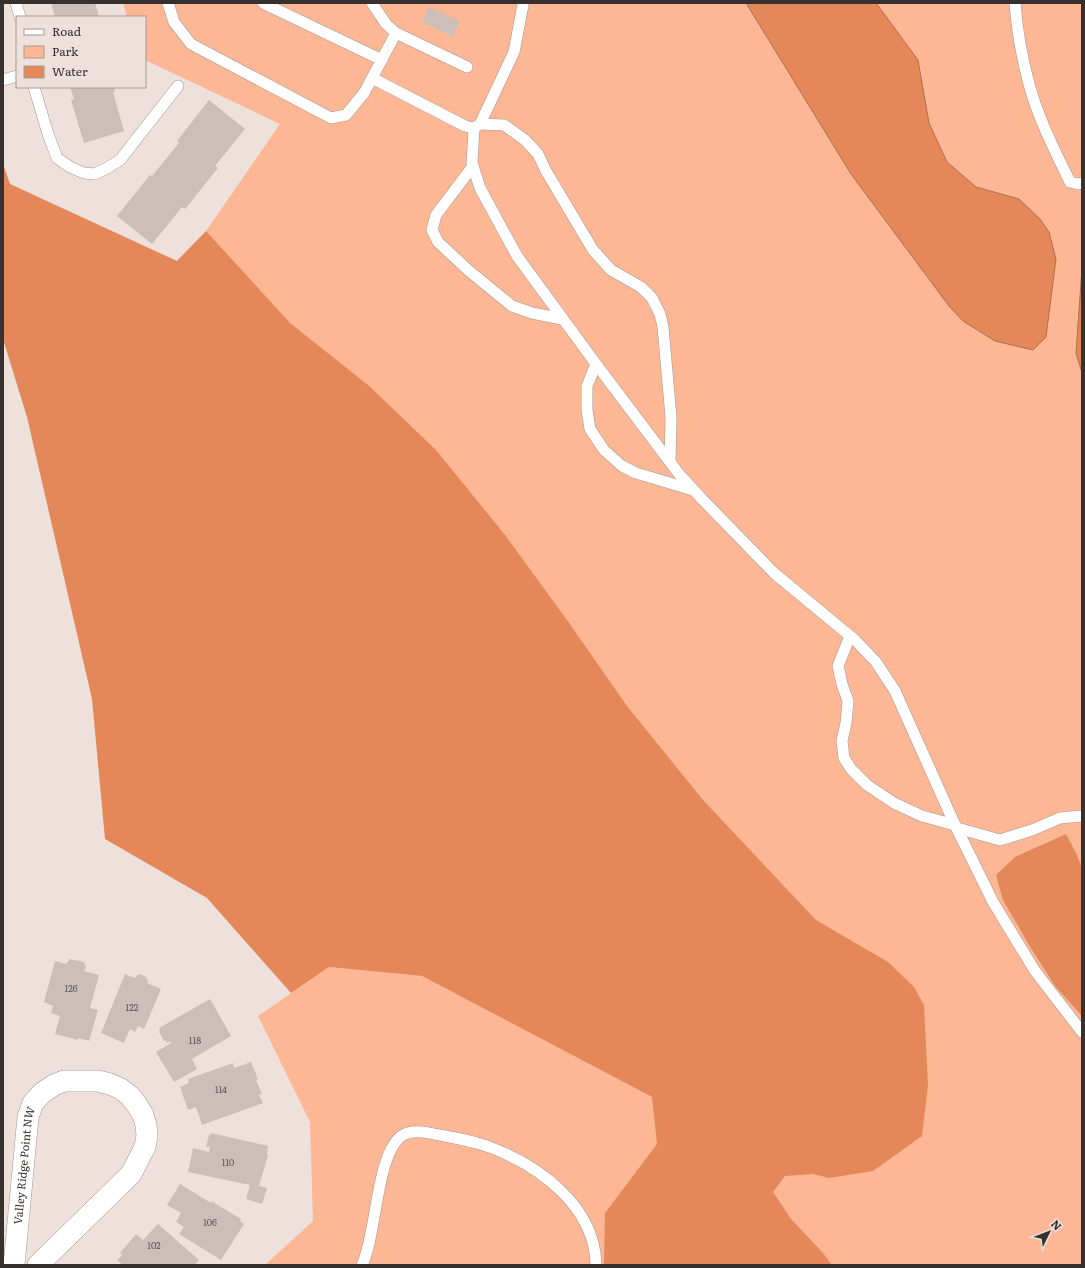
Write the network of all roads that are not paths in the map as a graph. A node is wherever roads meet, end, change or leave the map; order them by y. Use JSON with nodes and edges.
{"nodes":[{"id":1,"x":16,"y":3,"type":"edge"},
{"id":2,"x":168,"y":3,"type":"edge"},
{"id":3,"x":263,"y":3,"type":"edge"},
{"id":4,"x":372,"y":3,"type":"edge"},
{"id":5,"x":523,"y":3,"type":"edge"},
{"id":6,"x":1015,"y":3,"type":"edge"},
{"id":7,"x":20,"y":16,"type":"edge"},
{"id":8,"x":396,"y":33,"type":"junction"},
{"id":9,"x":382,"y":60,"type":"junction"},
{"id":10,"x":467,"y":67,"type":"dead end"},
{"id":11,"x":16,"y":76,"type":"edge"},
{"id":12,"x":372,"y":78,"type":"junction"},
{"id":13,"x":3,"y":80,"type":"edge"},
{"id":14,"x":178,"y":86,"type":"dead end"},
{"id":15,"x":34,"y":88,"type":"edge"},
{"id":16,"x":477,"y":126,"type":"junction"},
{"id":17,"x":473,"y":166,"type":"junction"},
{"id":18,"x":1082,"y":183,"type":"edge"},
{"id":19,"x":562,"y":319,"type":"junction"},
{"id":20,"x":596,"y":364,"type":"junction"},
{"id":21,"x":670,"y":462,"type":"junction"},
{"id":22,"x":694,"y":491,"type":"junction"},
{"id":23,"x":850,"y":636,"type":"junction"},
{"id":24,"x":1082,"y":816,"type":"edge"},
{"id":25,"x":956,"y":826,"type":"junction"},
{"id":26,"x":1082,"y":1032,"type":"edge"},
{"id":27,"x":14,"y":1265,"type":"edge"},
{"id":28,"x":38,"y":1265,"type":"edge"},
{"id":29,"x":362,"y":1265,"type":"edge"},
{"id":30,"x":596,"y":1265,"type":"edge"}],
"edges":[{"from":1,"to":7,"type":"lane"},
{"from":2,"to":12,"type":"lane"},
{"from":3,"to":9,"type":"lane"},
{"from":4,"to":8,"type":"lane"},
{"from":5,"to":16,"type":"lane"},
{"from":6,"to":18,"type":"lane"},
{"from":8,"to":9,"type":"lane"},
{"from":8,"to":10,"type":"lane"},
{"from":9,"to":12,"type":"lane"},
{"from":11,"to":13,"type":"lane"},
{"from":12,"to":16,"type":"lane"},
{"from":14,"to":15,"type":"lane"},
{"from":16,"to":17,"type":"lane"},
{"from":16,"to":21,"type":"lane"},
{"from":17,"to":19,"type":"lane"},
{"from":17,"to":19,"type":"lane"},
{"from":19,"to":20,"type":"lane"},
{"from":20,"to":21,"type":"lane"},
{"from":20,"to":22,"type":"lane"},
{"from":21,"to":22,"type":"lane"},
{"from":22,"to":23,"type":"lane"},
{"from":23,"to":25,"type":"lane"},
{"from":23,"to":25,"type":"lane"},
{"from":24,"to":25,"type":"lane"},
{"from":25,"to":26,"type":"lane"},
{"from":27,"to":28,"type":"street","name":"Valley Ridge Point NW"},
{"from":29,"to":30,"type":"lane"}]}
